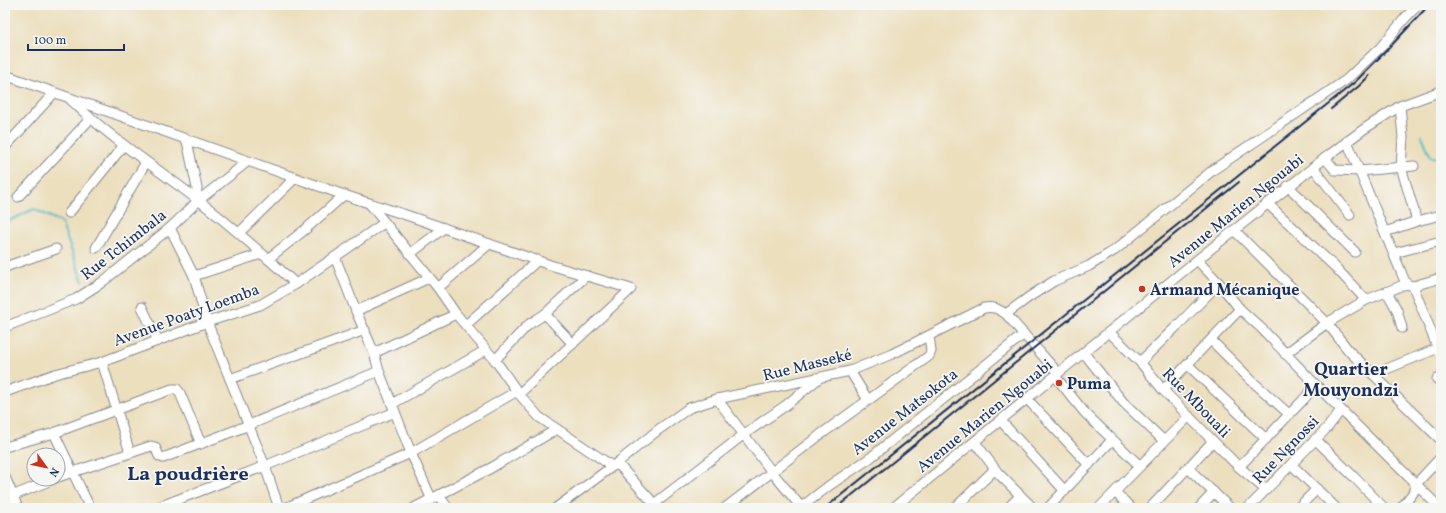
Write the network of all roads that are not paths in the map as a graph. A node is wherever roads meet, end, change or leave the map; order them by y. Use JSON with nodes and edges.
{"nodes":[{"id":1,"x":1418,"y":5,"type":"edge"},
{"id":2,"x":6,"y":77,"type":"edge"},
{"id":3,"x":1441,"y":91,"type":"edge"},
{"id":4,"x":54,"y":93,"type":"junction"},
{"id":5,"x":67,"y":97,"type":"junction"},
{"id":6,"x":1400,"y":106,"type":"junction"},
{"id":7,"x":90,"y":119,"type":"junction"},
{"id":8,"x":187,"y":141,"type":"junction"},
{"id":9,"x":1347,"y":142,"type":"junction"},
{"id":10,"x":124,"y":145,"type":"junction"},
{"id":11,"x":5,"y":147,"type":"edge"},
{"id":12,"x":1325,"y":158,"type":"junction"},
{"id":13,"x":146,"y":162,"type":"junction"},
{"id":14,"x":247,"y":162,"type":"junction"},
{"id":15,"x":1414,"y":166,"type":"dead end"},
{"id":16,"x":1313,"y":167,"type":"junction"},
{"id":17,"x":1401,"y":167,"type":"junction"},
{"id":18,"x":1360,"y":171,"type":"junction"},
{"id":19,"x":295,"y":178,"type":"junction"},
{"id":20,"x":1288,"y":186,"type":"junction"},
{"id":21,"x":344,"y":196,"type":"junction"},
{"id":22,"x":18,"y":197,"type":"dead end"},
{"id":23,"x":197,"y":199,"type":"junction"},
{"id":24,"x":369,"y":203,"type":"junction"},
{"id":25,"x":1266,"y":203,"type":"junction"},
{"id":26,"x":69,"y":213,"type":"dead end"},
{"id":27,"x":1350,"y":215,"type":"dead end"},
{"id":28,"x":1441,"y":215,"type":"edge"},
{"id":29,"x":1417,"y":221,"type":"junction"},
{"id":30,"x":384,"y":223,"type":"junction"},
{"id":31,"x":170,"y":228,"type":"junction"},
{"id":32,"x":444,"y":228,"type":"junction"},
{"id":33,"x":1234,"y":230,"type":"junction"},
{"id":34,"x":1385,"y":232,"type":"junction"},
{"id":35,"x":239,"y":233,"type":"junction"},
{"id":36,"x":1441,"y":241,"type":"edge"},
{"id":37,"x":489,"y":244,"type":"junction"},
{"id":38,"x":96,"y":248,"type":"dead end"},
{"id":39,"x":56,"y":249,"type":"dead end"},
{"id":40,"x":1355,"y":252,"type":"dead end"},
{"id":41,"x":1394,"y":253,"type":"junction"},
{"id":42,"x":410,"y":254,"type":"junction"},
{"id":43,"x":264,"y":256,"type":"junction"},
{"id":44,"x":335,"y":257,"type":"junction"},
{"id":45,"x":538,"y":260,"type":"junction"},
{"id":46,"x":1197,"y":260,"type":"junction"},
{"id":47,"x":5,"y":267,"type":"edge"},
{"id":48,"x":194,"y":276,"type":"junction"},
{"id":49,"x":586,"y":276,"type":"junction"},
{"id":50,"x":429,"y":278,"type":"junction"},
{"id":51,"x":1441,"y":278,"type":"edge"},
{"id":52,"x":1219,"y":283,"type":"junction"},
{"id":53,"x":296,"y":284,"type":"junction"},
{"id":54,"x":1409,"y":285,"type":"junction"},
{"id":55,"x":438,"y":288,"type":"junction"},
{"id":56,"x":1387,"y":292,"type":"junction"},
{"id":57,"x":1366,"y":300,"type":"junction"},
{"id":58,"x":142,"y":307,"type":"dead end"},
{"id":59,"x":1240,"y":309,"type":"junction"},
{"id":60,"x":356,"y":311,"type":"junction"},
{"id":61,"x":456,"y":314,"type":"junction"},
{"id":62,"x":545,"y":314,"type":"junction"},
{"id":63,"x":1006,"y":314,"type":"junction"},
{"id":64,"x":207,"y":322,"type":"junction"},
{"id":65,"x":1326,"y":323,"type":"junction"},
{"id":66,"x":466,"y":325,"type":"junction"},
{"id":67,"x":5,"y":327,"type":"edge"},
{"id":68,"x":1402,"y":328,"type":"dead end"},
{"id":69,"x":365,"y":330,"type":"junction"},
{"id":70,"x":1109,"y":332,"type":"junction"},
{"id":71,"x":1024,"y":334,"type":"junction"},
{"id":72,"x":929,"y":336,"type":"junction"},
{"id":73,"x":1211,"y":340,"type":"junction"},
{"id":74,"x":158,"y":342,"type":"junction"},
{"id":75,"x":572,"y":344,"type":"junction"},
{"id":76,"x":1439,"y":348,"type":"edge"},
{"id":77,"x":486,"y":350,"type":"junction"},
{"id":78,"x":374,"y":353,"type":"junction"},
{"id":79,"x":1084,"y":353,"type":"junction"},
{"id":80,"x":1285,"y":354,"type":"junction"},
{"id":81,"x":495,"y":360,"type":"junction"},
{"id":82,"x":102,"y":362,"type":"junction"},
{"id":83,"x":1140,"y":362,"type":"junction"},
{"id":84,"x":1188,"y":365,"type":"junction"},
{"id":85,"x":850,"y":370,"type":"junction"},
{"id":86,"x":379,"y":371,"type":"junction"},
{"id":87,"x":1374,"y":374,"type":"junction"},
{"id":88,"x":1057,"y":375,"type":"junction"},
{"id":89,"x":820,"y":377,"type":"junction"},
{"id":90,"x":230,"y":379,"type":"junction"},
{"id":91,"x":1316,"y":385,"type":"junction"},
{"id":92,"x":1163,"y":390,"type":"junction"},
{"id":93,"x":5,"y":392,"type":"edge"},
{"id":94,"x":518,"y":393,"type":"junction"},
{"id":95,"x":1027,"y":398,"type":"junction"},
{"id":96,"x":717,"y":399,"type":"junction"},
{"id":97,"x":868,"y":400,"type":"junction"},
{"id":98,"x":394,"y":408,"type":"junction"},
{"id":99,"x":118,"y":410,"type":"junction"},
{"id":100,"x":1342,"y":410,"type":"junction"},
{"id":101,"x":1289,"y":414,"type":"junction"},
{"id":102,"x":1189,"y":416,"type":"junction"},
{"id":103,"x":1001,"y":421,"type":"junction"},
{"id":104,"x":249,"y":426,"type":"junction"},
{"id":105,"x":557,"y":429,"type":"junction"},
{"id":106,"x":54,"y":433,"type":"junction"},
{"id":107,"x":743,"y":435,"type":"junction"},
{"id":108,"x":1266,"y":439,"type":"junction"},
{"id":109,"x":1315,"y":439,"type":"junction"},
{"id":110,"x":1112,"y":440,"type":"junction"},
{"id":111,"x":1441,"y":440,"type":"edge"},
{"id":112,"x":1164,"y":441,"type":"junction"},
{"id":113,"x":1213,"y":441,"type":"junction"},
{"id":114,"x":975,"y":442,"type":"junction"},
{"id":115,"x":201,"y":444,"type":"junction"},
{"id":116,"x":5,"y":447,"type":"edge"},
{"id":117,"x":411,"y":452,"type":"junction"},
{"id":118,"x":130,"y":453,"type":"junction"},
{"id":119,"x":1441,"y":457,"type":"edge"},
{"id":120,"x":615,"y":464,"type":"junction"},
{"id":121,"x":1291,"y":464,"type":"junction"},
{"id":122,"x":1089,"y":465,"type":"junction"},
{"id":123,"x":264,"y":466,"type":"junction"},
{"id":124,"x":1140,"y":466,"type":"junction"},
{"id":125,"x":1239,"y":467,"type":"junction"},
{"id":126,"x":1188,"y":468,"type":"junction"},
{"id":127,"x":995,"y":469,"type":"junction"},
{"id":128,"x":72,"y":472,"type":"junction"},
{"id":129,"x":772,"y":472,"type":"junction"},
{"id":130,"x":66,"y":474,"type":"edge"},
{"id":131,"x":5,"y":477,"type":"edge"},
{"id":132,"x":1416,"y":484,"type":"junction"},
{"id":133,"x":34,"y":487,"type":"edge"},
{"id":134,"x":1317,"y":489,"type":"junction"},
{"id":135,"x":1266,"y":490,"type":"junction"},
{"id":136,"x":1065,"y":491,"type":"junction"},
{"id":137,"x":1115,"y":492,"type":"junction"},
{"id":138,"x":1214,"y":492,"type":"junction"},
{"id":139,"x":12,"y":496,"type":"junction"},
{"id":140,"x":1020,"y":496,"type":"junction"},
{"id":141,"x":435,"y":498,"type":"junction"},
{"id":142,"x":654,"y":507,"type":"edge"},
{"id":143,"x":18,"y":508,"type":"edge"},
{"id":144,"x":90,"y":508,"type":"edge"},
{"id":145,"x":156,"y":508,"type":"edge"},
{"id":146,"x":279,"y":508,"type":"edge"},
{"id":147,"x":285,"y":508,"type":"edge"},
{"id":148,"x":414,"y":508,"type":"edge"},
{"id":149,"x":448,"y":508,"type":"edge"},
{"id":150,"x":556,"y":508,"type":"edge"},
{"id":151,"x":725,"y":508,"type":"edge"},
{"id":152,"x":800,"y":508,"type":"edge"},
{"id":153,"x":893,"y":508,"type":"edge"},
{"id":154,"x":955,"y":508,"type":"edge"},
{"id":155,"x":1008,"y":508,"type":"edge"},
{"id":156,"x":1032,"y":508,"type":"edge"},
{"id":157,"x":1048,"y":508,"type":"edge"},
{"id":158,"x":1099,"y":508,"type":"edge"},
{"id":159,"x":1131,"y":508,"type":"edge"},
{"id":160,"x":1150,"y":508,"type":"edge"},
{"id":161,"x":1199,"y":508,"type":"edge"},
{"id":162,"x":1230,"y":508,"type":"edge"},
{"id":163,"x":1248,"y":508,"type":"edge"},
{"id":164,"x":1298,"y":508,"type":"edge"},
{"id":165,"x":1336,"y":508,"type":"edge"},
{"id":166,"x":1384,"y":508,"type":"edge"},
{"id":167,"x":1401,"y":508,"type":"edge"},
{"id":168,"x":1440,"y":508,"type":"edge"}],
"edges":[{"from":1,"to":63,"type":"street"},
{"from":2,"to":4,"type":"street"},
{"from":3,"to":6,"type":"street","name":"Avenue Marien Ngouabi"},
{"from":4,"to":5,"type":"street"},
{"from":4,"to":11,"type":"street"},
{"from":5,"to":7,"type":"street"},
{"from":5,"to":8,"type":"street"},
{"from":6,"to":9,"type":"street","name":"Avenue Marien Ngouabi"},
{"from":6,"to":17,"type":"street"},
{"from":7,"to":10,"type":"street"},
{"from":7,"to":22,"type":"street"},
{"from":8,"to":14,"type":"street"},
{"from":8,"to":23,"type":"street"},
{"from":9,"to":12,"type":"street","name":"Avenue Marien Ngouabi"},
{"from":9,"to":18,"type":"street"},
{"from":10,"to":13,"type":"street"},
{"from":10,"to":26,"type":"street"},
{"from":12,"to":16,"type":"street","name":"Avenue Marien Ngouabi"},
{"from":12,"to":18,"type":"street"},
{"from":13,"to":23,"type":"street"},
{"from":13,"to":38,"type":"street"},
{"from":14,"to":19,"type":"street"},
{"from":14,"to":23,"type":"street","name":"Rue Tchimbala"},
{"from":15,"to":17,"type":"street"},
{"from":16,"to":20,"type":"street","name":"Avenue Marien Ngouabi"},
{"from":16,"to":27,"type":"street"},
{"from":17,"to":18,"type":"street"},
{"from":17,"to":29,"type":"street"},
{"from":18,"to":34,"type":"street"},
{"from":19,"to":21,"type":"street"},
{"from":19,"to":35,"type":"street"},
{"from":20,"to":25,"type":"street","name":"Avenue Marien Ngouabi"},
{"from":20,"to":40,"type":"street"},
{"from":21,"to":24,"type":"street"},
{"from":21,"to":43,"type":"street"},
{"from":23,"to":31,"type":"street","name":"Rue Tchimbala"},
{"from":23,"to":35,"type":"street"},
{"from":24,"to":30,"type":"street"},
{"from":24,"to":32,"type":"street"},
{"from":25,"to":33,"type":"street","name":"Avenue Marien Ngouabi"},
{"from":25,"to":57,"type":"street"},
{"from":28,"to":29,"type":"street"},
{"from":29,"to":34,"type":"street"},
{"from":30,"to":42,"type":"street"},
{"from":30,"to":44,"type":"street","name":"Avenue Poaty Loemba"},
{"from":31,"to":48,"type":"street"},
{"from":31,"to":67,"type":"street","name":"Rue Tchimbala"},
{"from":32,"to":37,"type":"street"},
{"from":32,"to":42,"type":"street"},
{"from":33,"to":46,"type":"street","name":"Avenue Marien Ngouabi"},
{"from":33,"to":65,"type":"street"},
{"from":34,"to":41,"type":"street"},
{"from":35,"to":43,"type":"street"},
{"from":36,"to":41,"type":"street"},
{"from":37,"to":45,"type":"street"},
{"from":37,"to":55,"type":"street"},
{"from":39,"to":47,"type":"street"},
{"from":41,"to":54,"type":"street"},
{"from":42,"to":50,"type":"street"},
{"from":43,"to":48,"type":"street"},
{"from":43,"to":53,"type":"street"},
{"from":44,"to":53,"type":"street","name":"Avenue Poaty Loemba"},
{"from":44,"to":60,"type":"street"},
{"from":45,"to":49,"type":"street"},
{"from":45,"to":66,"type":"street"},
{"from":46,"to":52,"type":"street"},
{"from":46,"to":70,"type":"street","name":"Avenue Marien Ngouabi"},
{"from":48,"to":64,"type":"street"},
{"from":49,"to":62,"type":"street"},
{"from":49,"to":75,"type":"street"},
{"from":50,"to":55,"type":"street"},
{"from":50,"to":60,"type":"street"},
{"from":51,"to":54,"type":"street"},
{"from":52,"to":59,"type":"street"},
{"from":52,"to":83,"type":"street"},
{"from":53,"to":64,"type":"street","name":"Avenue Poaty Loemba"},
{"from":54,"to":56,"type":"street"},
{"from":54,"to":76,"type":"street"},
{"from":55,"to":61,"type":"street"},
{"from":56,"to":57,"type":"street"},
{"from":56,"to":68,"type":"street"},
{"from":57,"to":65,"type":"street"},
{"from":58,"to":74,"type":"street"},
{"from":59,"to":73,"type":"street"},
{"from":59,"to":80,"type":"street"},
{"from":60,"to":69,"type":"street"},
{"from":61,"to":66,"type":"street"},
{"from":61,"to":78,"type":"street"},
{"from":62,"to":75,"type":"street"},
{"from":62,"to":81,"type":"street"},
{"from":63,"to":71,"type":"street","name":"Rue Masseké"},
{"from":63,"to":72,"type":"street","name":"Rue Masseké"},
{"from":64,"to":74,"type":"street","name":"Avenue Poaty Loemba"},
{"from":64,"to":90,"type":"street"},
{"from":65,"to":80,"type":"street"},
{"from":65,"to":87,"type":"street"},
{"from":66,"to":77,"type":"street"},
{"from":69,"to":78,"type":"street"},
{"from":69,"to":90,"type":"street"},
{"from":70,"to":79,"type":"street","name":"Avenue Marien Ngouabi"},
{"from":70,"to":83,"type":"street","name":"Rue Mbouali"},
{"from":71,"to":88,"type":"street","name":"Rue Masseké"},
{"from":71,"to":152,"type":"street","name":"Avenue Matsokota"},
{"from":72,"to":85,"type":"street","name":"Rue Masseké"},
{"from":72,"to":97,"type":"street"},
{"from":73,"to":84,"type":"street"},
{"from":73,"to":101,"type":"street"},
{"from":74,"to":82,"type":"street","name":"Avenue Poaty Loemba"},
{"from":75,"to":94,"type":"street"},
{"from":76,"to":87,"type":"street"},
{"from":77,"to":81,"type":"street"},
{"from":77,"to":98,"type":"street"},
{"from":78,"to":86,"type":"street"},
{"from":79,"to":88,"type":"street","name":"Avenue Marien Ngouabi"},
{"from":79,"to":112,"type":"street"},
{"from":80,"to":91,"type":"street"},
{"from":81,"to":94,"type":"street"},
{"from":82,"to":93,"type":"street","name":"Avenue Poaty Loemba"},
{"from":82,"to":99,"type":"street"},
{"from":83,"to":92,"type":"street","name":"Rue Mbouali"},
{"from":84,"to":92,"type":"street"},
{"from":84,"to":108,"type":"street"},
{"from":85,"to":89,"type":"street","name":"Rue Masseké"},
{"from":85,"to":97,"type":"street"},
{"from":86,"to":98,"type":"street"},
{"from":86,"to":104,"type":"street"},
{"from":87,"to":111,"type":"street"},
{"from":88,"to":95,"type":"street","name":"Avenue Marien Ngouabi"},
{"from":88,"to":110,"type":"street","name":"Rue Masseké"},
{"from":89,"to":96,"type":"street","name":"Rue Masseké"},
{"from":89,"to":107,"type":"street"},
{"from":90,"to":104,"type":"street"},
{"from":91,"to":100,"type":"street"},
{"from":91,"to":101,"type":"street"},
{"from":92,"to":102,"type":"street","name":"Rue Mbouali"},
{"from":94,"to":105,"type":"street"},
{"from":94,"to":117,"type":"street"},
{"from":95,"to":103,"type":"street","name":"Avenue Marien Ngouabi"},
{"from":95,"to":122,"type":"street"},
{"from":96,"to":107,"type":"street"},
{"from":96,"to":120,"type":"street","name":"Rue Masseké"},
{"from":97,"to":129,"type":"street"},
{"from":98,"to":117,"type":"street"},
{"from":98,"to":123,"type":"street"},
{"from":99,"to":106,"type":"street"},
{"from":99,"to":115,"type":"street"},
{"from":99,"to":118,"type":"street"},
{"from":100,"to":109,"type":"street","name":"Rue Ngnossi"},
{"from":100,"to":132,"type":"street"},
{"from":101,"to":108,"type":"street"},
{"from":102,"to":112,"type":"street"},
{"from":102,"to":113,"type":"street","name":"Rue Mbouali"},
{"from":103,"to":114,"type":"street","name":"Avenue Marien Ngouabi"},
{"from":103,"to":136,"type":"street"},
{"from":104,"to":115,"type":"street"},
{"from":104,"to":123,"type":"street"},
{"from":105,"to":120,"type":"street"},
{"from":105,"to":141,"type":"street"},
{"from":106,"to":116,"type":"street"},
{"from":106,"to":128,"type":"street"},
{"from":107,"to":129,"type":"street"},
{"from":107,"to":142,"type":"street"},
{"from":108,"to":125,"type":"street"},
{"from":109,"to":121,"type":"street","name":"Rue Ngnossi"},
{"from":109,"to":166,"type":"street"},
{"from":110,"to":122,"type":"street"},
{"from":110,"to":124,"type":"street","name":"Rue Masseké"},
{"from":112,"to":124,"type":"street"},
{"from":113,"to":125,"type":"street","name":"Rue Mbouali"},
{"from":113,"to":126,"type":"street"},
{"from":114,"to":127,"type":"street"},
{"from":114,"to":153,"type":"street","name":"Avenue Marien Ngouabi"},
{"from":115,"to":118,"type":"street"},
{"from":117,"to":141,"type":"street"},
{"from":117,"to":147,"type":"street"},
{"from":118,"to":128,"type":"street"},
{"from":119,"to":132,"type":"street"},
{"from":120,"to":142,"type":"street"},
{"from":120,"to":150,"type":"street","name":"Rue Masseké"},
{"from":121,"to":134,"type":"street"},
{"from":121,"to":135,"type":"street","name":"Rue Ngnossi"},
{"from":122,"to":136,"type":"street"},
{"from":123,"to":145,"type":"street"},
{"from":123,"to":146,"type":"street"},
{"from":124,"to":137,"type":"street"},
{"from":125,"to":135,"type":"street","name":"Rue Mbouali"},
{"from":126,"to":138,"type":"street"},
{"from":126,"to":160,"type":"street"},
{"from":127,"to":140,"type":"street"},
{"from":127,"to":154,"type":"street"},
{"from":128,"to":130,"type":"street"},
{"from":128,"to":144,"type":"street"},
{"from":129,"to":151,"type":"street"},
{"from":129,"to":152,"type":"street"},
{"from":131,"to":139,"type":"street"},
{"from":132,"to":167,"type":"street"},
{"from":132,"to":168,"type":"street"},
{"from":133,"to":139,"type":"street"},
{"from":134,"to":164,"type":"street"},
{"from":134,"to":165,"type":"street"},
{"from":135,"to":163,"type":"street","name":"Rue Ngnossi"},
{"from":136,"to":157,"type":"street"},
{"from":137,"to":158,"type":"street"},
{"from":137,"to":159,"type":"street"},
{"from":138,"to":161,"type":"street"},
{"from":138,"to":162,"type":"street"},
{"from":139,"to":143,"type":"street"},
{"from":140,"to":155,"type":"street"},
{"from":140,"to":156,"type":"street"},
{"from":141,"to":148,"type":"street"},
{"from":141,"to":149,"type":"street"}]}
